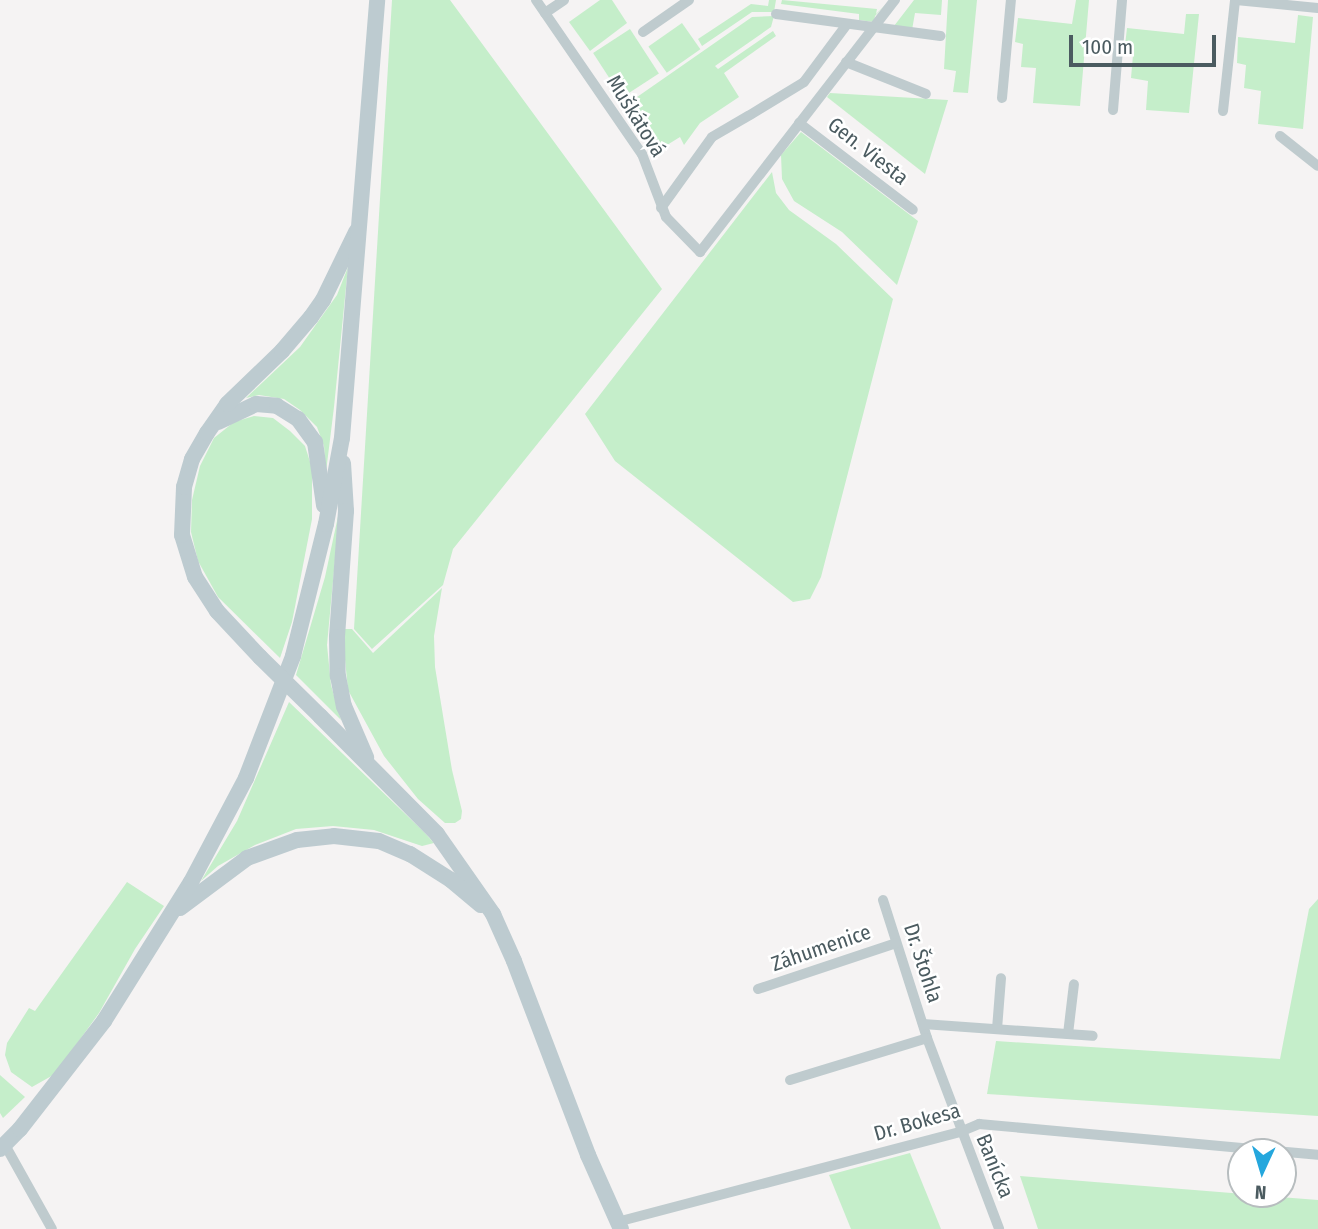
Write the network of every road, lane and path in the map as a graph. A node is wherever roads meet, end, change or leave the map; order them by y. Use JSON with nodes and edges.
{"nodes":[{"id":1,"x":377,"y":0,"type":"edge"},
{"id":2,"x":536,"y":0,"type":"edge"},
{"id":3,"x":564,"y":0,"type":"edge"},
{"id":4,"x":689,"y":0,"type":"edge"},
{"id":5,"x":895,"y":0,"type":"edge"},
{"id":6,"x":1011,"y":0,"type":"edge"},
{"id":7,"x":1122,"y":0,"type":"edge"},
{"id":8,"x":1236,"y":0,"type":"edge"},
{"id":9,"x":1318,"y":8,"type":"edge"},
{"id":10,"x":545,"y":13,"type":"junction"},
{"id":11,"x":776,"y":14,"type":"dead end"},
{"id":12,"x":847,"y":24,"type":"junction"},
{"id":13,"x":874,"y":27,"type":"junction"},
{"id":14,"x":643,"y":32,"type":"dead end"},
{"id":15,"x":941,"y":37,"type":"dead end"},
{"id":16,"x":846,"y":62,"type":"junction"},
{"id":17,"x":926,"y":94,"type":"dead end"},
{"id":18,"x":1002,"y":98,"type":"dead end"},
{"id":19,"x":1113,"y":110,"type":"dead end"},
{"id":20,"x":1223,"y":111,"type":"dead end"},
{"id":21,"x":799,"y":123,"type":"junction"},
{"id":22,"x":1280,"y":136,"type":"dead end"},
{"id":23,"x":1318,"y":166,"type":"edge"},
{"id":24,"x":660,"y":208,"type":"junction"},
{"id":25,"x":913,"y":210,"type":"dead end"},
{"id":26,"x":360,"y":224,"type":"junction"},
{"id":27,"x":206,"y":433,"type":"junction"},
{"id":28,"x":342,"y":438,"type":"junction"},
{"id":29,"x":326,"y":524,"type":"junction"},
{"id":30,"x":370,"y":766,"type":"junction"},
{"id":31,"x":883,"y":900,"type":"dead end"},
{"id":32,"x":493,"y":914,"type":"junction"},
{"id":33,"x":169,"y":916,"type":"junction"},
{"id":34,"x":896,"y":943,"type":"junction"},
{"id":35,"x":1001,"y":978,"type":"dead end"},
{"id":36,"x":1074,"y":984,"type":"dead end"},
{"id":37,"x":758,"y":989,"type":"dead end"},
{"id":38,"x":923,"y":1024,"type":"junction"},
{"id":39,"x":997,"y":1029,"type":"junction"},
{"id":40,"x":1068,"y":1034,"type":"junction"},
{"id":41,"x":1093,"y":1036,"type":"dead end"},
{"id":42,"x":927,"y":1038,"type":"junction"},
{"id":43,"x":790,"y":1080,"type":"dead end"},
{"id":44,"x":960,"y":1132,"type":"junction"},
{"id":45,"x":3,"y":1147,"type":"edge"},
{"id":46,"x":1318,"y":1155,"type":"edge"},
{"id":47,"x":619,"y":1226,"type":"edge"},
{"id":48,"x":52,"y":1229,"type":"edge"},
{"id":49,"x":999,"y":1229,"type":"edge"}],
"edges":[{"from":1,"to":26,"type":"main road"},
{"from":2,"to":10,"type":"street","name":"Muškátová"},
{"from":3,"to":10,"type":"street"},
{"from":4,"to":14,"type":"street"},
{"from":5,"to":13,"type":"street"},
{"from":6,"to":18,"type":"street"},
{"from":7,"to":19,"type":"street"},
{"from":8,"to":9,"type":"street"},
{"from":8,"to":20,"type":"street"},
{"from":10,"to":24,"type":"street","name":"Muškátová"},
{"from":11,"to":12,"type":"street"},
{"from":12,"to":13,"type":"street"},
{"from":12,"to":24,"type":"street"},
{"from":13,"to":15,"type":"street"},
{"from":13,"to":16,"type":"street"},
{"from":16,"to":17,"type":"street"},
{"from":16,"to":21,"type":"street"},
{"from":21,"to":24,"type":"street","name":"Muškátová"},
{"from":21,"to":25,"type":"street","name":"Gen. Viesta"},
{"from":22,"to":23,"type":"street"},
{"from":26,"to":27,"type":"main road"},
{"from":26,"to":28,"type":"main road"},
{"from":27,"to":29,"type":"main road"},
{"from":27,"to":30,"type":"main road","bridge":true},
{"from":28,"to":29,"type":"main road"},
{"from":28,"to":30,"type":"main road"},
{"from":29,"to":33,"type":"main road"},
{"from":30,"to":32,"type":"main road"},
{"from":31,"to":34,"type":"street","name":"Dr. Štohla"},
{"from":32,"to":33,"type":"main road"},
{"from":32,"to":47,"type":"main road"},
{"from":33,"to":45,"type":"main road"},
{"from":34,"to":37,"type":"street","name":"Záhumenice"},
{"from":34,"to":38,"type":"street","name":"Dr. Štohla"},
{"from":35,"to":39,"type":"street"},
{"from":36,"to":40,"type":"street"},
{"from":38,"to":39,"type":"street"},
{"from":38,"to":42,"type":"street","name":"Dr. Štohla"},
{"from":39,"to":40,"type":"street"},
{"from":40,"to":41,"type":"street"},
{"from":42,"to":43,"type":"street"},
{"from":42,"to":44,"type":"street","name":"Banícka"},
{"from":44,"to":46,"type":"street","name":"Dr. Bokesa"},
{"from":44,"to":47,"type":"street","name":"Dr. Bokesa"},
{"from":44,"to":49,"type":"street","name":"Banícka"},
{"from":45,"to":48,"type":"street"}]}
